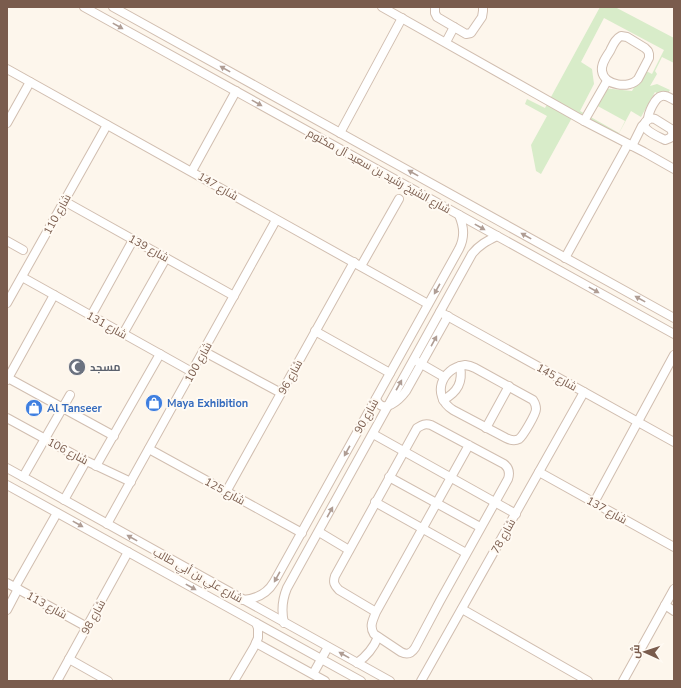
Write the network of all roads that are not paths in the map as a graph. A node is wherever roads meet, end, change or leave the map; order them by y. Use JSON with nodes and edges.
{"nodes":[{"id":1,"x":84,"y":7,"type":"edge"},
{"id":2,"x":113,"y":7,"type":"edge"},
{"id":3,"x":382,"y":7,"type":"edge"},
{"id":4,"x":435,"y":7,"type":"edge"},
{"id":5,"x":483,"y":7,"type":"edge"},
{"id":6,"x":402,"y":18,"type":"junction"},
{"id":7,"x":454,"y":27,"type":"junction"},
{"id":8,"x":446,"y":42,"type":"junction"},
{"id":9,"x":7,"y":69,"type":"edge"},
{"id":10,"x":607,"y":81,"type":"junction"},
{"id":11,"x":30,"y":82,"type":"junction"},
{"id":12,"x":236,"y":92,"type":"junction"},
{"id":13,"x":674,"y":100,"type":"edge"},
{"id":14,"x":584,"y":121,"type":"junction"},
{"id":15,"x":647,"y":121,"type":"junction"},
{"id":16,"x":7,"y":124,"type":"edge"},
{"id":17,"x":107,"y":125,"type":"junction"},
{"id":18,"x":340,"y":133,"type":"junction"},
{"id":19,"x":673,"y":137,"type":"edge"},
{"id":20,"x":630,"y":145,"type":"junction"},
{"id":21,"x":378,"y":153,"type":"junction"},
{"id":22,"x":390,"y":160,"type":"junction"},
{"id":23,"x":371,"y":166,"type":"junction"},
{"id":24,"x":674,"y":169,"type":"edge"},
{"id":25,"x":192,"y":172,"type":"junction"},
{"id":26,"x":383,"y":173,"type":"junction"},
{"id":27,"x":399,"y":199,"type":"dead end"},
{"id":28,"x":64,"y":201,"type":"junction"},
{"id":29,"x":459,"y":215,"type":"junction"},
{"id":30,"x":276,"y":220,"type":"junction"},
{"id":31,"x":497,"y":236,"type":"junction"},
{"id":32,"x":133,"y":240,"type":"junction"},
{"id":33,"x":7,"y":241,"type":"edge"},
{"id":34,"x":23,"y":250,"type":"dead end"},
{"id":35,"x":166,"y":258,"type":"junction"},
{"id":36,"x":565,"y":258,"type":"junction"},
{"id":37,"x":357,"y":264,"type":"junction"},
{"id":38,"x":583,"y":268,"type":"junction"},
{"id":39,"x":446,"y":272,"type":"junction"},
{"id":40,"x":22,"y":277,"type":"junction"},
{"id":41,"x":458,"y":280,"type":"junction"},
{"id":42,"x":576,"y":280,"type":"junction"},
{"id":43,"x":54,"y":295,"type":"junction"},
{"id":44,"x":234,"y":296,"type":"junction"},
{"id":45,"x":7,"y":303,"type":"edge"},
{"id":46,"x":428,"y":304,"type":"junction"},
{"id":47,"x":444,"y":314,"type":"junction"},
{"id":48,"x":91,"y":316,"type":"junction"},
{"id":49,"x":674,"y":318,"type":"edge"},
{"id":50,"x":315,"y":331,"type":"junction"},
{"id":51,"x":123,"y":334,"type":"junction"},
{"id":52,"x":674,"y":334,"type":"edge"},
{"id":53,"x":203,"y":351,"type":"junction"},
{"id":54,"x":160,"y":354,"type":"junction"},
{"id":55,"x":674,"y":355,"type":"edge"},
{"id":56,"x":414,"y":359,"type":"junction"},
{"id":57,"x":422,"y":364,"type":"junction"},
{"id":58,"x":460,"y":366,"type":"junction"},
{"id":59,"x":192,"y":372,"type":"junction"},
{"id":60,"x":390,"y":373,"type":"junction"},
{"id":61,"x":444,"y":377,"type":"junction"},
{"id":62,"x":8,"y":379,"type":"edge"},
{"id":63,"x":508,"y":386,"type":"junction"},
{"id":64,"x":584,"y":392,"type":"junction"},
{"id":65,"x":281,"y":393,"type":"junction"},
{"id":66,"x":70,"y":395,"type":"dead end"},
{"id":67,"x":376,"y":399,"type":"junction"},
{"id":68,"x":443,"y":400,"type":"junction"},
{"id":69,"x":388,"y":406,"type":"junction"},
{"id":70,"x":63,"y":407,"type":"junction"},
{"id":71,"x":370,"y":410,"type":"junction"},
{"id":72,"x":383,"y":415,"type":"junction"},
{"id":73,"x":7,"y":418,"type":"edge"},
{"id":74,"x":638,"y":422,"type":"junction"},
{"id":75,"x":486,"y":428,"type":"junction"},
{"id":76,"x":373,"y":434,"type":"junction"},
{"id":77,"x":114,"y":436,"type":"junction"},
{"id":78,"x":45,"y":439,"type":"junction"},
{"id":79,"x":674,"y":442,"type":"edge"},
{"id":80,"x":469,"y":446,"type":"junction"},
{"id":81,"x":149,"y":449,"type":"junction"},
{"id":82,"x":404,"y":451,"type":"junction"},
{"id":83,"x":86,"y":461,"type":"junction"},
{"id":84,"x":96,"y":466,"type":"junction"},
{"id":85,"x":7,"y":468,"type":"edge"},
{"id":86,"x":539,"y":472,"type":"junction"},
{"id":87,"x":20,"y":475,"type":"junction"},
{"id":88,"x":389,"y":477,"type":"junction"},
{"id":89,"x":451,"y":478,"type":"junction"},
{"id":90,"x":131,"y":482,"type":"junction"},
{"id":91,"x":9,"y":485,"type":"edge"},
{"id":92,"x":38,"y":485,"type":"junction"},
{"id":93,"x":226,"y":492,"type":"junction"},
{"id":94,"x":597,"y":497,"type":"dead end"},
{"id":95,"x":30,"y":498,"type":"junction"},
{"id":96,"x":64,"y":500,"type":"junction"},
{"id":97,"x":376,"y":502,"type":"junction"},
{"id":98,"x":495,"y":502,"type":"junction"},
{"id":99,"x":437,"y":504,"type":"junction"},
{"id":100,"x":57,"y":513,"type":"junction"},
{"id":101,"x":516,"y":514,"type":"junction"},
{"id":102,"x":107,"y":524,"type":"junction"},
{"id":103,"x":480,"y":527,"type":"junction"},
{"id":104,"x":423,"y":529,"type":"junction"},
{"id":105,"x":319,"y":532,"type":"junction"},
{"id":106,"x":302,"y":533,"type":"junction"},
{"id":107,"x":674,"y":547,"type":"edge"},
{"id":108,"x":349,"y":550,"type":"junction"},
{"id":109,"x":128,"y":552,"type":"junction"},
{"id":110,"x":466,"y":553,"type":"junction"},
{"id":111,"x":286,"y":561,"type":"junction"},
{"id":112,"x":298,"y":569,"type":"junction"},
{"id":113,"x":7,"y":583,"type":"edge"},
{"id":114,"x":16,"y":588,"type":"junction"},
{"id":115,"x":674,"y":589,"type":"edge"},
{"id":116,"x":243,"y":600,"type":"junction"},
{"id":117,"x":665,"y":605,"type":"junction"},
{"id":118,"x":462,"y":609,"type":"junction"},
{"id":119,"x":7,"y":610,"type":"edge"},
{"id":120,"x":674,"y":610,"type":"edge"},
{"id":121,"x":376,"y":612,"type":"junction"},
{"id":122,"x":256,"y":623,"type":"junction"},
{"id":123,"x":284,"y":623,"type":"junction"},
{"id":124,"x":87,"y":627,"type":"junction"},
{"id":125,"x":378,"y":637,"type":"junction"},
{"id":126,"x":256,"y":643,"type":"junction"},
{"id":127,"x":328,"y":647,"type":"junction"},
{"id":128,"x":69,"y":659,"type":"junction"},
{"id":129,"x":322,"y":659,"type":"junction"},
{"id":130,"x":356,"y":662,"type":"junction"},
{"id":131,"x":313,"y":674,"type":"junction"},
{"id":132,"x":353,"y":678,"type":"edge"},
{"id":133,"x":57,"y":681,"type":"edge"},
{"id":134,"x":108,"y":681,"type":"edge"},
{"id":135,"x":234,"y":681,"type":"edge"},
{"id":136,"x":324,"y":681,"type":"edge"},
{"id":137,"x":361,"y":681,"type":"edge"},
{"id":138,"x":390,"y":681,"type":"edge"},
{"id":139,"x":421,"y":681,"type":"edge"},
{"id":140,"x":588,"y":681,"type":"edge"},
{"id":141,"x":623,"y":681,"type":"edge"}],
"edges":[{"from":1,"to":12,"type":"street","name":"شارع الشيخ رشيد بن سعيد آل مكتوم","one_way":true},
{"from":18,"to":2,"type":"street","name":"شارع الشيخ رشيد بن سعيد آل مكتوم","one_way":true},
{"from":3,"to":6,"type":"street"},
{"from":4,"to":7,"type":"street"},
{"from":5,"to":7,"type":"street"},
{"from":6,"to":8,"type":"street"},
{"from":6,"to":18,"type":"street"},
{"from":7,"to":8,"type":"street"},
{"from":8,"to":14,"type":"street"},
{"from":9,"to":11,"type":"street","name":"شارع 147"},
{"from":10,"to":10,"type":"street"},
{"from":10,"to":14,"type":"street"},
{"from":11,"to":16,"type":"street"},
{"from":11,"to":17,"type":"street","name":"شارع 147"},
{"from":12,"to":23,"type":"street","name":"شارع الشيخ رشيد بن سعيد آل مكتوم","one_way":true},
{"from":12,"to":25,"type":"street"},
{"from":13,"to":15,"type":"street"},
{"from":14,"to":20,"type":"street"},
{"from":15,"to":19,"type":"street"},
{"from":15,"to":19,"type":"street"},
{"from":15,"to":20,"type":"street"},
{"from":17,"to":25,"type":"street","name":"شارع 147"},
{"from":17,"to":28,"type":"street","name":"شارع 110"},
{"from":18,"to":21,"type":"street","name":"شارع الشيخ رشيد بن سعيد آل مكتوم"},
{"from":20,"to":24,"type":"street"},
{"from":20,"to":36,"type":"street"},
{"from":21,"to":22,"type":"street","name":"شارع الشيخ رشيد بن سعيد آل مكتوم"},
{"from":21,"to":23,"type":"street"},
{"from":22,"to":26,"type":"street"},
{"from":36,"to":22,"type":"street","name":"شارع الشيخ رشيد بن سعيد آل مكتوم","one_way":true},
{"from":23,"to":26,"type":"street","name":"شارع الشيخ رشيد بن سعيد آل مكتوم"},
{"from":25,"to":30,"type":"street","name":"شارع 147"},
{"from":26,"to":29,"type":"street","name":"شارع الشيخ رشيد بن سعيد آل مكتوم"},
{"from":27,"to":37,"type":"street","name":"شارع 96"},
{"from":28,"to":32,"type":"street","name":"شارع 139"},
{"from":28,"to":40,"type":"street","name":"شارع 110"},
{"from":29,"to":31,"type":"street","name":"شارع الشيخ رشيد بن سعيد آل مكتوم","one_way":true},
{"from":29,"to":39,"type":"street","name":"شارع 90"},
{"from":30,"to":37,"type":"street","name":"شارع 147"},
{"from":30,"to":44,"type":"street","name":"شارع 100"},
{"from":31,"to":41,"type":"street","name":"شارع 90"},
{"from":31,"to":42,"type":"street","name":"شارع الشيخ رشيد بن سعيد آل مكتوم"},
{"from":32,"to":35,"type":"street","name":"شارع 139"},
{"from":32,"to":48,"type":"street"},
{"from":33,"to":34,"type":"street"},
{"from":35,"to":44,"type":"street","name":"شارع 139"},
{"from":35,"to":51,"type":"street"},
{"from":36,"to":38,"type":"street","name":"شارع الشيخ رشيد بن سعيد آل مكتوم"},
{"from":37,"to":46,"type":"street","name":"شارع 147"},
{"from":37,"to":50,"type":"street","name":"شارع 96"},
{"from":38,"to":42,"type":"street"},
{"from":49,"to":38,"type":"street","name":"شارع الشيخ رشيد بن سعيد آل مكتوم","one_way":true},
{"from":39,"to":41,"type":"street"},
{"from":39,"to":46,"type":"street","name":"شارع 90","one_way":true},
{"from":40,"to":43,"type":"street","name":"شارع 131"},
{"from":40,"to":45,"type":"street","name":"شارع 110"},
{"from":41,"to":47,"type":"street","name":"شارع 90"},
{"from":42,"to":52,"type":"street","name":"شارع الشيخ رشيد بن سعيد آل مكتوم","one_way":true},
{"from":43,"to":48,"type":"street","name":"شارع 131"},
{"from":43,"to":62,"type":"street"},
{"from":44,"to":53,"type":"street","name":"شارع 100"},
{"from":46,"to":60,"type":"street","name":"شارع 90"},
{"from":47,"to":56,"type":"street","name":"شارع 90"},
{"from":57,"to":47,"type":"street","one_way":true},
{"from":47,"to":64,"type":"street","name":"شارع 145"},
{"from":48,"to":51,"type":"street","name":"شارع 131"},
{"from":50,"to":60,"type":"street"},
{"from":50,"to":65,"type":"street","name":"شارع 96"},
{"from":51,"to":54,"type":"street","name":"شارع 131"},
{"from":53,"to":59,"type":"street","name":"شارع 100"},
{"from":53,"to":65,"type":"street"},
{"from":54,"to":59,"type":"street","name":"شارع 131"},
{"from":54,"to":77,"type":"street"},
{"from":55,"to":74,"type":"street"},
{"from":56,"to":57,"type":"street"},
{"from":69,"to":56,"type":"street","name":"شارع 90","one_way":true},
{"from":57,"to":61,"type":"street"},
{"from":57,"to":69,"type":"street"},
{"from":58,"to":61,"type":"street"},
{"from":58,"to":63,"type":"street"},
{"from":58,"to":68,"type":"street"},
{"from":59,"to":81,"type":"street","name":"شارع 100"},
{"from":60,"to":67,"type":"street","name":"شارع 90"},
{"from":61,"to":68,"type":"street"},
{"from":62,"to":70,"type":"street"},
{"from":63,"to":75,"type":"street"},
{"from":63,"to":75,"type":"street"},
{"from":64,"to":74,"type":"street","name":"شارع 145"},
{"from":64,"to":86,"type":"street","name":"شارع 78"},
{"from":65,"to":93,"type":"street","name":"شارع 96"},
{"from":66,"to":70,"type":"street"},
{"from":67,"to":69,"type":"street"},
{"from":67,"to":71,"type":"street","name":"شارع 90"},
{"from":68,"to":75,"type":"street"},
{"from":69,"to":72,"type":"street","name":"شارع 90"},
{"from":70,"to":77,"type":"street"},
{"from":70,"to":78,"type":"street"},
{"from":71,"to":72,"type":"street"},
{"from":71,"to":106,"type":"street","name":"شارع 90","one_way":true},
{"from":72,"to":76,"type":"street","name":"شارع 90"},
{"from":73,"to":78,"type":"street","name":"شارع 106"},
{"from":74,"to":79,"type":"street","name":"شارع 145"},
{"from":74,"to":94,"type":"street"},
{"from":76,"to":82,"type":"street"},
{"from":105,"to":76,"type":"street","name":"شارع 90","one_way":true},
{"from":77,"to":84,"type":"street"},
{"from":78,"to":83,"type":"street","name":"شارع 106"},
{"from":78,"to":87,"type":"street"},
{"from":80,"to":82,"type":"street"},
{"from":80,"to":89,"type":"street"},
{"from":80,"to":98,"type":"street"},
{"from":81,"to":90,"type":"street","name":"شارع 100"},
{"from":81,"to":93,"type":"street","name":"شارع 125"},
{"from":82,"to":88,"type":"street"},
{"from":82,"to":89,"type":"street"},
{"from":83,"to":84,"type":"street","name":"شارع 106"},
{"from":83,"to":96,"type":"street"},
{"from":84,"to":90,"type":"street","name":"شارع 106"},
{"from":85,"to":87,"type":"street","name":"شارع علي بن أبي طالب"},
{"from":86,"to":101,"type":"street","name":"شارع 78"},
{"from":86,"to":107,"type":"street","name":"شارع 137"},
{"from":87,"to":91,"type":"street"},
{"from":87,"to":92,"type":"street","name":"شارع علي بن أبي طالب"},
{"from":88,"to":97,"type":"street"},
{"from":88,"to":99,"type":"street"},
{"from":89,"to":98,"type":"street"},
{"from":89,"to":99,"type":"street"},
{"from":90,"to":102,"type":"street","name":"شارع 100"},
{"from":91,"to":95,"type":"street","name":"شارع علي بن أبي طالب"},
{"from":92,"to":95,"type":"street"},
{"from":92,"to":96,"type":"street","name":"شارع علي بن أبي طالب"},
{"from":93,"to":106,"type":"street","name":"شارع 125"},
{"from":95,"to":100,"type":"street","name":"شارع علي بن أبي طالب"},
{"from":96,"to":102,"type":"street","name":"شارع علي بن أبي طالب"},
{"from":97,"to":104,"type":"street"},
{"from":97,"to":108,"type":"street"},
{"from":98,"to":101,"type":"street"},
{"from":98,"to":103,"type":"street"},
{"from":99,"to":103,"type":"street"},
{"from":99,"to":104,"type":"street"},
{"from":100,"to":109,"type":"street","name":"شارع علي بن أبي طالب","one_way":true},
{"from":100,"to":114,"type":"street"},
{"from":101,"to":118,"type":"street","name":"شارع 78"},
{"from":116,"to":102,"type":"street","name":"شارع علي بن أبي طالب","one_way":true},
{"from":103,"to":110,"type":"street"},
{"from":104,"to":110,"type":"street"},
{"from":104,"to":121,"type":"street"},
{"from":105,"to":108,"type":"street"},
{"from":105,"to":112,"type":"street","name":"شارع 90"},
{"from":106,"to":111,"type":"street","name":"شارع 90"},
{"from":108,"to":121,"type":"street"},
{"from":109,"to":122,"type":"street","name":"شارع علي بن أبي طالب","one_way":true},
{"from":109,"to":124,"type":"street","name":"شارع 98"},
{"from":110,"to":125,"type":"street"},
{"from":111,"to":112,"type":"street"},
{"from":111,"to":116,"type":"street","name":"شارع 90","one_way":true},
{"from":112,"to":123,"type":"street","name":"شارع 90"},
{"from":113,"to":114,"type":"street","name":"شارع 113"},
{"from":114,"to":119,"type":"street"},
{"from":114,"to":124,"type":"street","name":"شارع 113"},
{"from":115,"to":117,"type":"street"},
{"from":116,"to":123,"type":"street","name":"شارع علي بن أبي طالب"},
{"from":117,"to":120,"type":"street"},
{"from":117,"to":141,"type":"street"},
{"from":118,"to":139,"type":"street","name":"شارع 78"},
{"from":118,"to":140,"type":"street"},
{"from":121,"to":125,"type":"street"},
{"from":122,"to":126,"type":"street"},
{"from":122,"to":129,"type":"street","name":"شارع علي بن أبي طالب"},
{"from":123,"to":127,"type":"street","name":"شارع علي بن أبي طالب"},
{"from":124,"to":128,"type":"street","name":"شارع 98"},
{"from":125,"to":130,"type":"street"},
{"from":126,"to":131,"type":"street"},
{"from":126,"to":135,"type":"street"},
{"from":127,"to":129,"type":"street"},
{"from":130,"to":127,"type":"street","name":"شارع علي بن أبي طالب","one_way":true},
{"from":128,"to":133,"type":"street","name":"شارع 98"},
{"from":128,"to":134,"type":"street"},
{"from":129,"to":131,"type":"street"},
{"from":129,"to":132,"type":"street","name":"شارع علي بن أبي طالب"},
{"from":130,"to":138,"type":"street","name":"شارع علي بن أبي طالب"},
{"from":131,"to":136,"type":"street"},
{"from":132,"to":137,"type":"street","name":"شارع علي بن أبي طالب"}]}
